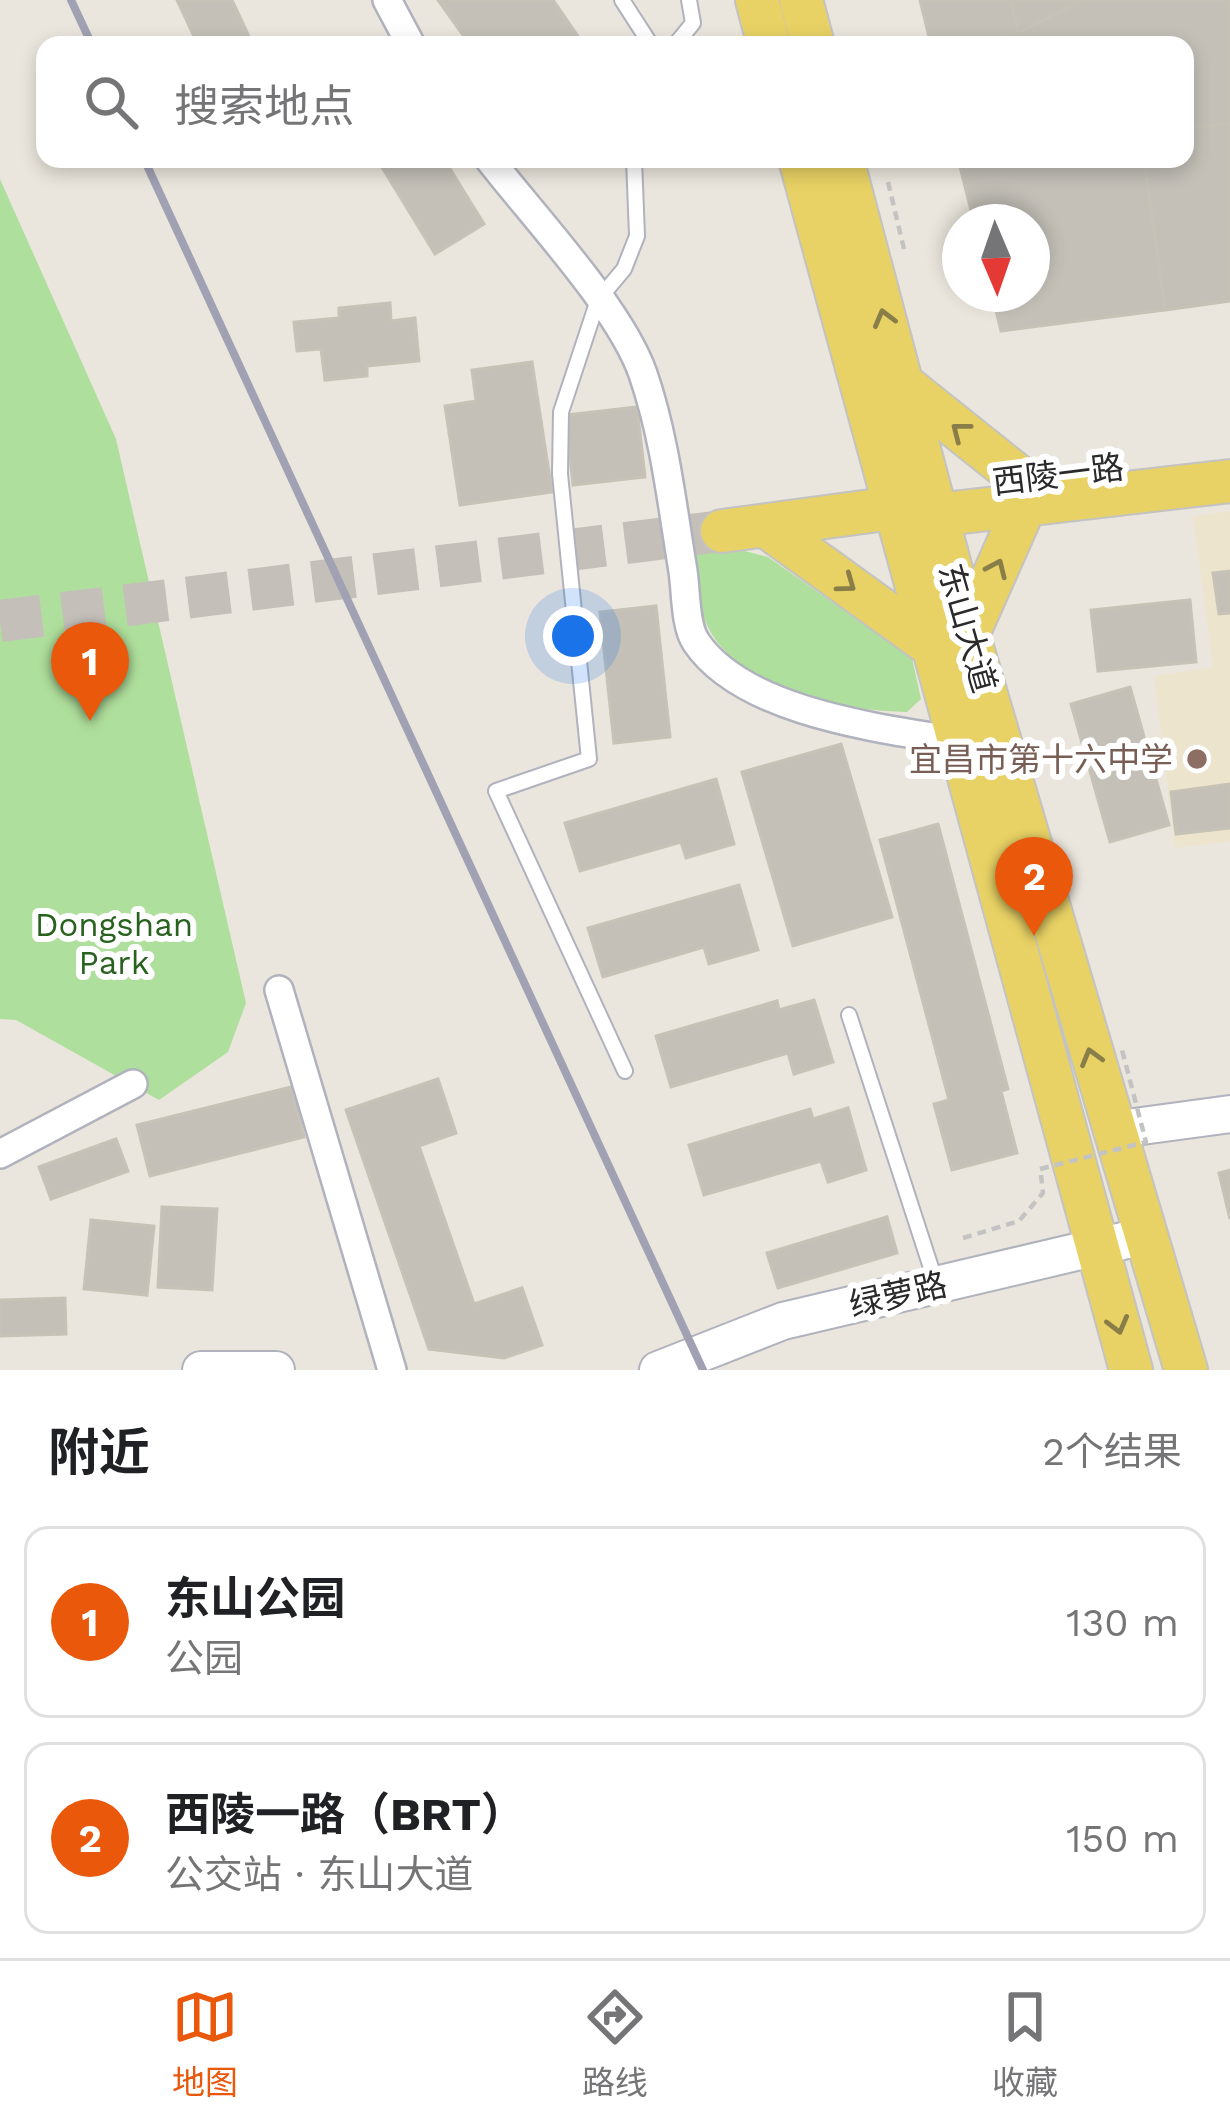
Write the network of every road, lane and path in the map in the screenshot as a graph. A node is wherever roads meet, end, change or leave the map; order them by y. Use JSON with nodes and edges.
{"nodes":[{"id":1,"x":387,"y":0,"type":"edge"},
{"id":2,"x":622,"y":0,"type":"edge"},
{"id":3,"x":689,"y":0,"type":"edge"},
{"id":4,"x":757,"y":0,"type":"edge"},
{"id":5,"x":801,"y":0,"type":"edge"},
{"id":6,"x":407,"y":36,"type":"edge"},
{"id":7,"x":645,"y":36,"type":"edge"},
{"id":8,"x":682,"y":36,"type":"edge"},
{"id":9,"x":767,"y":36,"type":"edge"},
{"id":10,"x":811,"y":36,"type":"edge"},
{"id":11,"x":496,"y":168,"type":"edge"},
{"id":12,"x":634,"y":168,"type":"edge"},
{"id":13,"x":803,"y":168,"type":"edge"},
{"id":14,"x":844,"y":168,"type":"edge"},
{"id":15,"x":888,"y":182,"type":"dead end"},
{"id":16,"x":904,"y":249,"type":"dead end"},
{"id":17,"x":598,"y":300,"type":"junction"},
{"id":18,"x":901,"y":383,"type":"junction"},
{"id":19,"x":1230,"y":454,"type":"edge"},
{"id":20,"x":1230,"y":481,"type":"edge"},
{"id":21,"x":1023,"y":490,"type":"junction"},
{"id":22,"x":920,"y":504,"type":"junction"},
{"id":23,"x":766,"y":526,"type":"junction"},
{"id":24,"x":722,"y":531,"type":"tunnel mouth"},
{"id":25,"x":948,"y":638,"type":"junction"},
{"id":26,"x":956,"y":741,"type":"junction"},
{"id":27,"x":279,"y":990,"type":"dead end"},
{"id":28,"x":849,"y":1015,"type":"dead end"},
{"id":29,"x":1122,"y":1051,"type":"dead end"},
{"id":30,"x":625,"y":1071,"type":"dead end"},
{"id":31,"x":133,"y":1084,"type":"dead end"},
{"id":32,"x":1230,"y":1114,"type":"edge"},
{"id":33,"x":1112,"y":1130,"type":"junction"},
{"id":34,"x":0,"y":1154,"type":"edge"},
{"id":35,"x":1144,"y":1236,"type":"junction"},
{"id":36,"x":963,"y":1238,"type":"dead end"},
{"id":37,"x":1097,"y":1248,"type":"junction"},
{"id":38,"x":936,"y":1285,"type":"junction"},
{"id":39,"x":201,"y":1370,"type":"edge"},
{"id":40,"x":276,"y":1370,"type":"edge"},
{"id":41,"x":392,"y":1370,"type":"edge"},
{"id":42,"x":658,"y":1370,"type":"edge"},
{"id":43,"x":1131,"y":1370,"type":"edge"},
{"id":44,"x":1186,"y":1370,"type":"edge"}],
"edges":[{"from":1,"to":6,"type":"street"},
{"from":2,"to":7,"type":"lane"},
{"from":3,"to":8,"type":"lane"},
{"from":4,"to":9,"type":"main road"},
{"from":5,"to":10,"type":"main road"},
{"from":11,"to":17,"type":"street"},
{"from":12,"to":17,"type":"lane"},
{"from":13,"to":22,"type":"main road","name":"东山大道"},
{"from":18,"to":14,"type":"main road","name":"东山大道","one_way":true},
{"from":15,"to":16,"type":"path"},
{"from":17,"to":26,"type":"street"},
{"from":17,"to":30,"type":"lane"},
{"from":21,"to":18,"type":"main road","one_way":true},
{"from":18,"to":22,"type":"main road","name":"东山大道"},
{"from":19,"to":21,"type":"main road","name":"西陵一路"},
{"from":20,"to":21,"type":"main road","name":"西陵一路"},
{"from":21,"to":22,"type":"main road","name":"西陵一路"},
{"from":25,"to":21,"type":"main road","one_way":true},
{"from":22,"to":23,"type":"main road","name":"西陵一路"},
{"from":22,"to":25,"type":"main road","name":"东山大道"},
{"from":23,"to":24,"type":"main road","name":"西陵一路"},
{"from":23,"to":25,"type":"main road","one_way":true},
{"from":25,"to":26,"type":"main road","name":"东山大道"},
{"from":33,"to":25,"type":"main road","name":"东山大道","one_way":true},
{"from":26,"to":37,"type":"main road","name":"东山大道"},
{"from":27,"to":41,"type":"street"},
{"from":28,"to":38,"type":"lane"},
{"from":29,"to":36,"type":"path","bridge":true},
{"from":31,"to":34,"type":"street"},
{"from":32,"to":33,"type":"street"},
{"from":33,"to":35,"type":"main road","name":"东山大道"},
{"from":35,"to":37,"type":"street","name":"绿萝路"},
{"from":35,"to":44,"type":"main road","name":"东山大道"},
{"from":37,"to":38,"type":"street","name":"绿萝路"},
{"from":37,"to":43,"type":"main road","name":"东山大道","one_way":true},
{"from":38,"to":42,"type":"street","name":"绿萝路"},
{"from":39,"to":40,"type":"street"}]}
